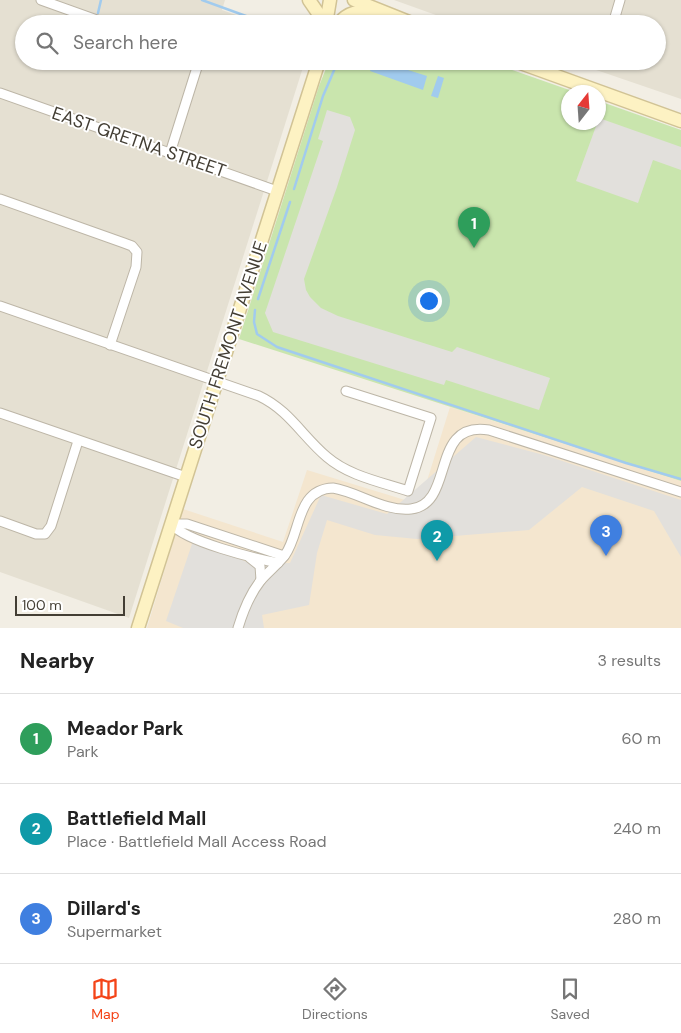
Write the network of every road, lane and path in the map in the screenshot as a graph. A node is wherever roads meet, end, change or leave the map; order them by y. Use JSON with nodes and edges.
{"nodes":[{"id":1,"x":41,"y":0,"type":"edge"},
{"id":2,"x":309,"y":0,"type":"edge"},
{"id":3,"x":330,"y":0,"type":"edge"},
{"id":4,"x":354,"y":0,"type":"edge"},
{"id":5,"x":376,"y":0,"type":"edge"},
{"id":6,"x":620,"y":0,"type":"edge"},
{"id":7,"x":83,"y":15,"type":"edge"},
{"id":8,"x":319,"y":15,"type":"edge"},
{"id":9,"x":328,"y":15,"type":"edge"},
{"id":10,"x":349,"y":15,"type":"edge"},
{"id":11,"x":388,"y":15,"type":"edge"},
{"id":12,"x":391,"y":15,"type":"edge"},
{"id":13,"x":392,"y":15,"type":"edge"},
{"id":14,"x":616,"y":15,"type":"edge"},
{"id":15,"x":196,"y":70,"type":"edge"},
{"id":16,"x":316,"y":70,"type":"edge"},
{"id":17,"x":540,"y":70,"type":"edge"},
{"id":18,"x":0,"y":93,"type":"edge"},
{"id":19,"x":681,"y":121,"type":"edge"},
{"id":20,"x":170,"y":153,"type":"junction"},
{"id":21,"x":277,"y":191,"type":"junction"},
{"id":22,"x":0,"y":199,"type":"edge"},
{"id":23,"x":0,"y":306,"type":"edge"},
{"id":24,"x":110,"y":345,"type":"junction"},
{"id":25,"x":216,"y":382,"type":"junction"},
{"id":26,"x":346,"y":391,"type":"dead end"},
{"id":27,"x":0,"y":413,"type":"edge"},
{"id":28,"x":78,"y":441,"type":"junction"},
{"id":29,"x":186,"y":477,"type":"junction"},
{"id":30,"x":681,"y":492,"type":"edge"},
{"id":31,"x":0,"y":521,"type":"edge"},
{"id":32,"x":171,"y":524,"type":"junction"},
{"id":33,"x":246,"y":555,"type":"junction"},
{"id":34,"x":281,"y":559,"type":"junction"},
{"id":35,"x":261,"y":580,"type":"junction"},
{"id":36,"x":138,"y":628,"type":"edge"},
{"id":37,"x":238,"y":628,"type":"edge"}],
"edges":[{"from":1,"to":7,"type":"street"},
{"from":2,"to":8,"type":"main road"},
{"from":3,"to":9,"type":"main road"},
{"from":4,"to":12,"type":"main road"},
{"from":5,"to":13,"type":"main road"},
{"from":6,"to":14,"type":"street"},
{"from":10,"to":11,"type":"main road"},
{"from":15,"to":20,"type":"street"},
{"from":16,"to":21,"type":"main road","name":"SOUTH FREMONT AVENUE"},
{"from":17,"to":19,"type":"main road"},
{"from":18,"to":20,"type":"street","name":"EAST GRETNA STREET"},
{"from":20,"to":21,"type":"street","name":"EAST GRETNA STREET"},
{"from":21,"to":25,"type":"main road","name":"SOUTH FREMONT AVENUE"},
{"from":22,"to":24,"type":"street"},
{"from":23,"to":24,"type":"street"},
{"from":24,"to":25,"type":"street"},
{"from":25,"to":26,"type":"street"},
{"from":25,"to":29,"type":"main road","name":"SOUTH FREMONT AVENUE"},
{"from":27,"to":28,"type":"street"},
{"from":28,"to":29,"type":"street"},
{"from":28,"to":31,"type":"street"},
{"from":29,"to":32,"type":"main road","name":"SOUTH FREMONT AVENUE"},
{"from":30,"to":34,"type":"street"},
{"from":32,"to":33,"type":"street"},
{"from":32,"to":34,"type":"street"},
{"from":32,"to":36,"type":"main road","name":"SOUTH FREMONT AVENUE"},
{"from":33,"to":34,"type":"street"},
{"from":33,"to":35,"type":"street"},
{"from":34,"to":35,"type":"street"},
{"from":35,"to":37,"type":"street"}]}
